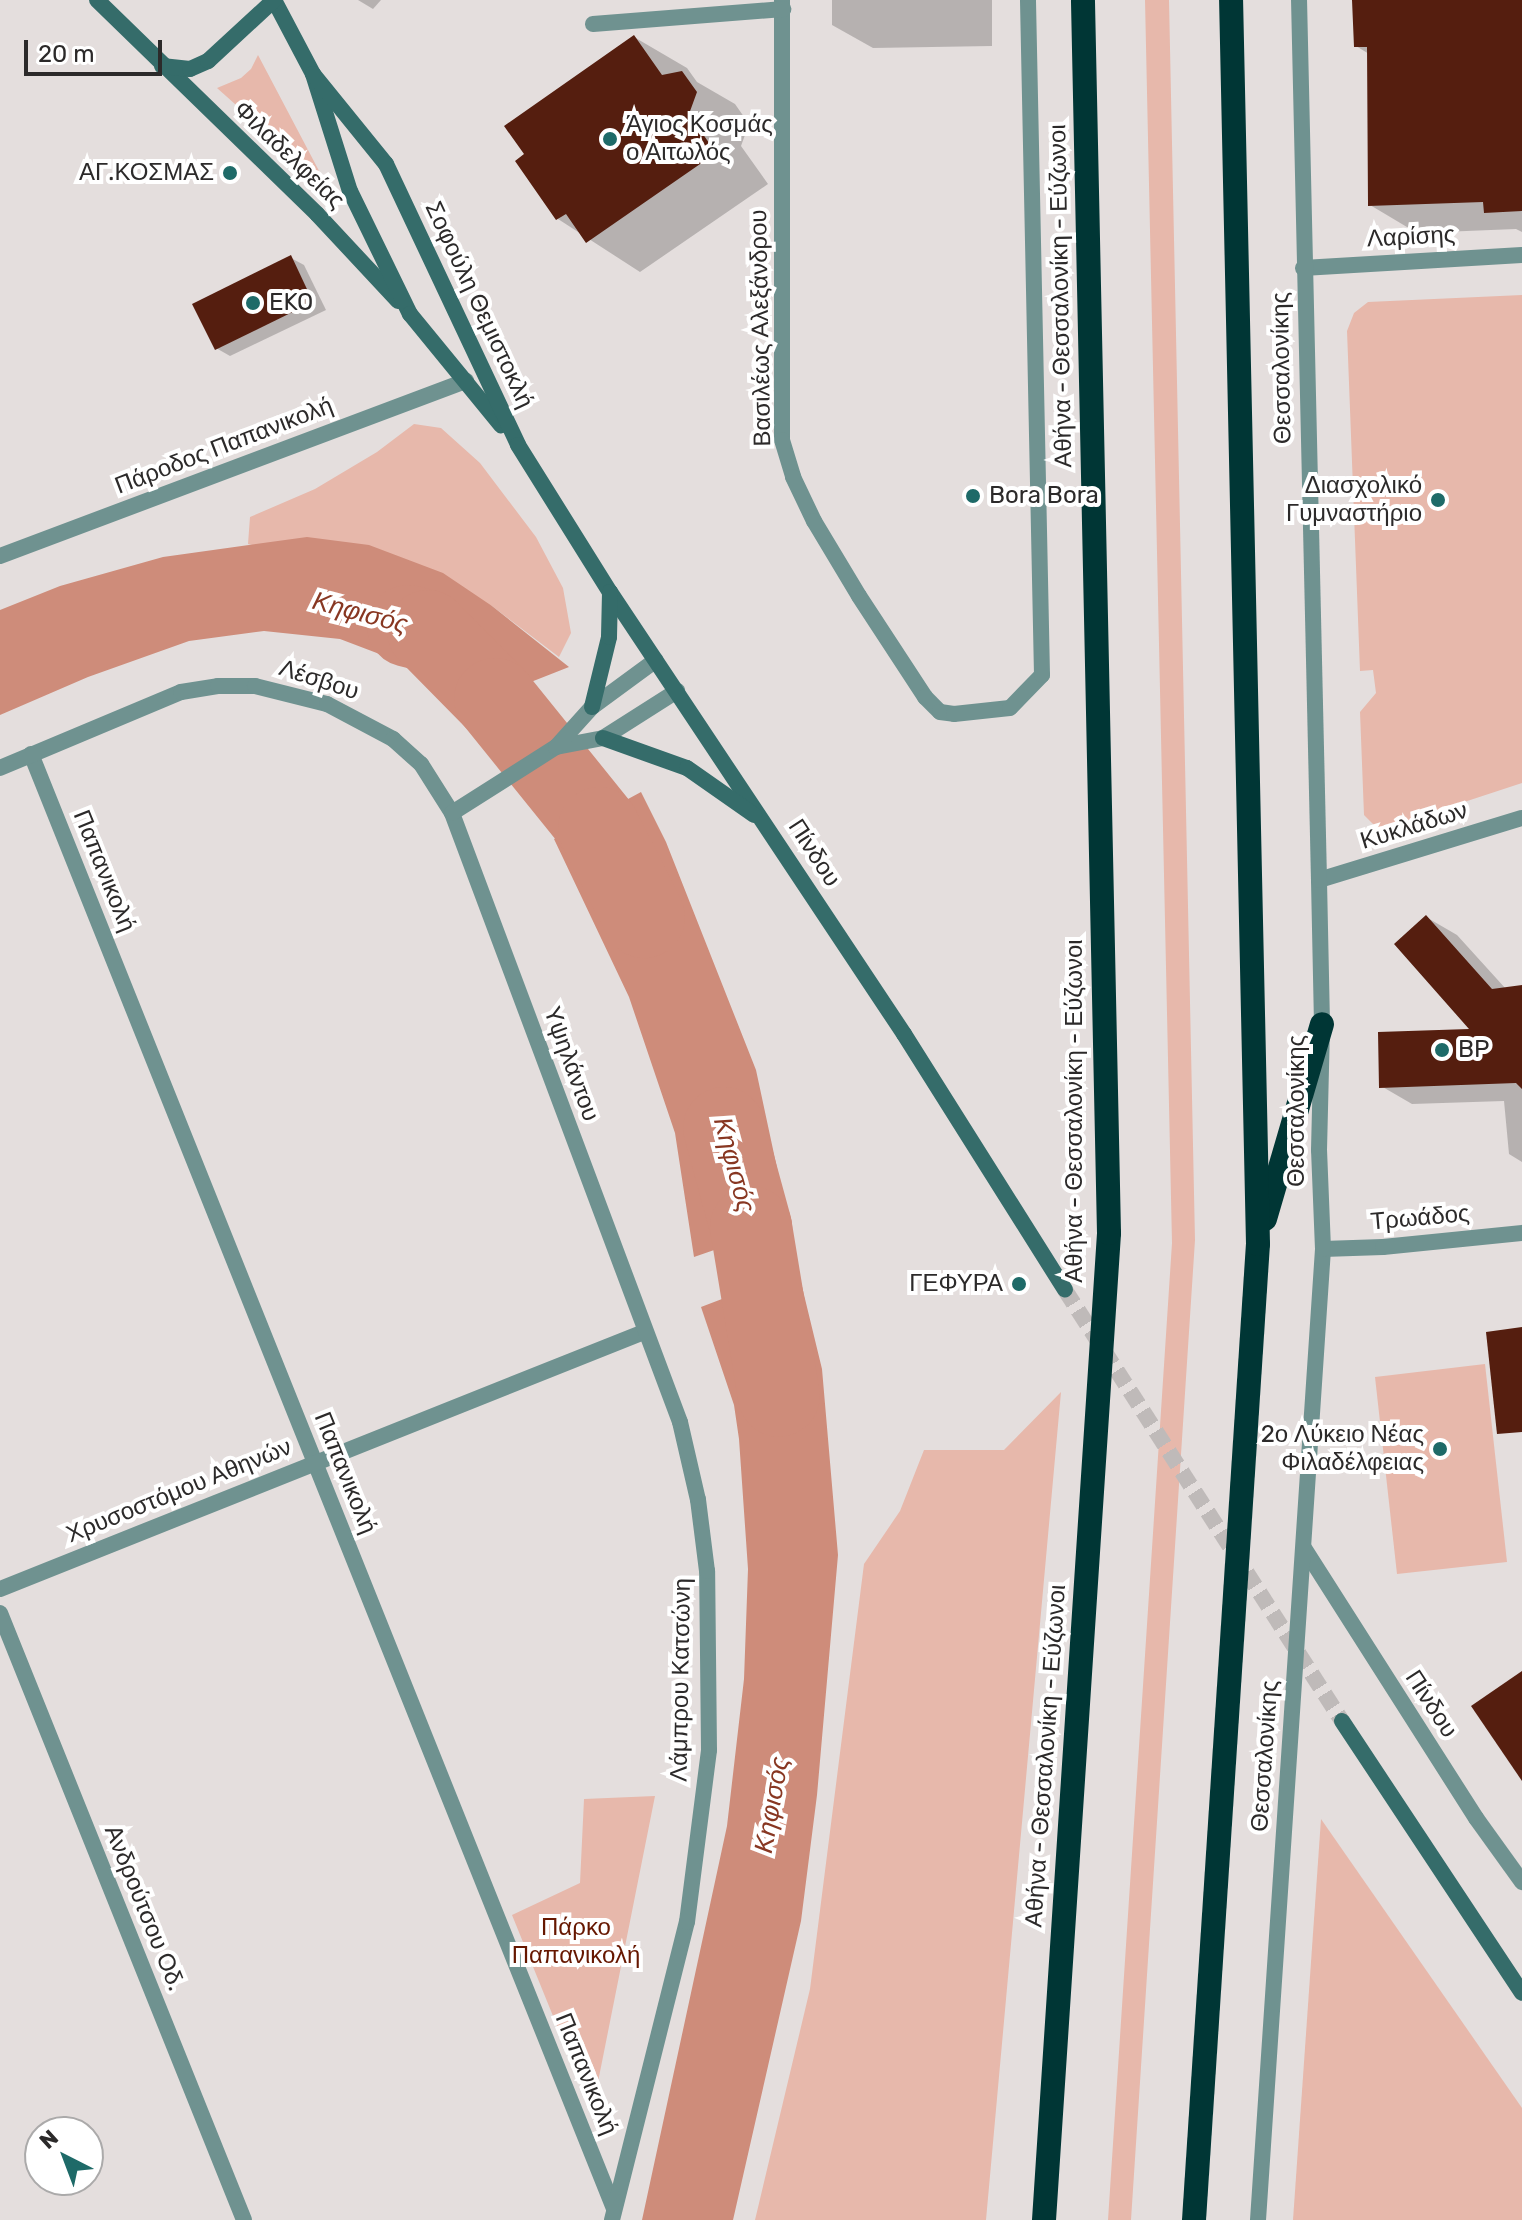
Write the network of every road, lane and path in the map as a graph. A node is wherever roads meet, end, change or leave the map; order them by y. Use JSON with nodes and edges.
{"nodes":[{"id":1,"x":117,"y":0,"type":"edge"},
{"id":2,"x":274,"y":0,"type":"edge"},
{"id":3,"x":1028,"y":0,"type":"edge"},
{"id":4,"x":1083,"y":0,"type":"edge"},
{"id":5,"x":1231,"y":0,"type":"edge"},
{"id":6,"x":1299,"y":0,"type":"edge"},
{"id":7,"x":98,"y":1,"type":"edge"},
{"id":8,"x":783,"y":4,"type":"edge"},
{"id":9,"x":593,"y":24,"type":"dead end"},
{"id":10,"x":162,"y":66,"type":"junction"},
{"id":11,"x":313,"y":74,"type":"junction"},
{"id":12,"x":1522,"y":255,"type":"edge"},
{"id":13,"x":1303,"y":268,"type":"junction"},
{"id":14,"x":410,"y":314,"type":"junction"},
{"id":15,"x":466,"y":381,"type":"junction"},
{"id":16,"x":518,"y":445,"type":"junction"},
{"id":17,"x":0,"y":556,"type":"edge"},
{"id":18,"x":610,"y":592,"type":"junction"},
{"id":19,"x":656,"y":660,"type":"junction"},
{"id":20,"x":677,"y":691,"type":"junction"},
{"id":21,"x":592,"y":707,"type":"junction"},
{"id":22,"x":603,"y":738,"type":"junction"},
{"id":23,"x":556,"y":747,"type":"junction"},
{"id":24,"x":31,"y":754,"type":"junction"},
{"id":25,"x":0,"y":768,"type":"edge"},
{"id":26,"x":452,"y":813,"type":"junction"},
{"id":27,"x":1522,"y":818,"type":"edge"},
{"id":28,"x":768,"y":826,"type":"junction"},
{"id":29,"x":1319,"y":880,"type":"junction"},
{"id":30,"x":1322,"y":1024,"type":"junction"},
{"id":31,"x":1522,"y":1233,"type":"edge"},
{"id":32,"x":1258,"y":1244,"type":"junction"},
{"id":33,"x":1323,"y":1249,"type":"junction"},
{"id":34,"x":1065,"y":1290,"type":"tunnel mouth"},
{"id":35,"x":644,"y":1332,"type":"junction"},
{"id":36,"x":315,"y":1463,"type":"junction"},
{"id":37,"x":1304,"y":1548,"type":"junction"},
{"id":38,"x":0,"y":1589,"type":"edge"},
{"id":39,"x":0,"y":1613,"type":"edge"},
{"id":40,"x":1342,"y":1721,"type":"tunnel mouth"},
{"id":41,"x":1522,"y":1882,"type":"edge"},
{"id":42,"x":1522,"y":1993,"type":"edge"},
{"id":43,"x":613,"y":2214,"type":"edge"},
{"id":44,"x":244,"y":2220,"type":"edge"},
{"id":45,"x":1044,"y":2220,"type":"edge"},
{"id":46,"x":1194,"y":2220,"type":"edge"},
{"id":47,"x":1258,"y":2220,"type":"edge"}],
"edges":[{"from":1,"to":7,"type":"main road"},
{"from":2,"to":10,"type":"main road"},
{"from":2,"to":11,"type":"main road","name":"Σοφούλη Θεμιστοκλή"},
{"from":3,"to":8,"type":"street","name":"Βασιλέως Αλεξάνδρου"},
{"from":4,"to":45,"type":"highway","name":"Αθήνα - Θεσσαλονίκη - Εύζωνοι"},
{"from":5,"to":32,"type":"highway"},
{"from":6,"to":13,"type":"street","name":"Θεσσαλονίκης"},
{"from":7,"to":10,"type":"main road","name":"Φιλαδελφείας"},
{"from":8,"to":9,"type":"street"},
{"from":10,"to":14,"type":"main road","name":"Φιλαδελφείας"},
{"from":11,"to":14,"type":"main road","name":"Σοφούλη Θεμιστοκλή"},
{"from":11,"to":16,"type":"main road","name":"Σοφούλη Θεμιστοκλή"},
{"from":12,"to":13,"type":"street","name":"Λαρίσης"},
{"from":13,"to":29,"type":"street","name":"Θεσσαλονίκης"},
{"from":14,"to":15,"type":"main road","name":"Σοφούλη Θεμιστοκλή"},
{"from":15,"to":16,"type":"main road","name":"Σοφούλη Θεμιστοκλή"},
{"from":15,"to":17,"type":"street","name":"Πάροδος Παπανικολή"},
{"from":16,"to":18,"type":"main road","name":"Πίνδου"},
{"from":18,"to":19,"type":"main road","name":"Πίνδου"},
{"from":18,"to":21,"type":"main road"},
{"from":19,"to":20,"type":"main road","name":"Πίνδου"},
{"from":19,"to":21,"type":"street"},
{"from":20,"to":22,"type":"street"},
{"from":20,"to":28,"type":"main road","name":"Πίνδου"},
{"from":21,"to":23,"type":"street"},
{"from":22,"to":23,"type":"street"},
{"from":22,"to":28,"type":"main road"},
{"from":23,"to":26,"type":"street"},
{"from":24,"to":25,"type":"street","name":"Λέσβου"},
{"from":24,"to":26,"type":"street","name":"Λέσβου"},
{"from":24,"to":36,"type":"street","name":"Παπανικολή"},
{"from":26,"to":35,"type":"street","name":"Υψηλάντου"},
{"from":27,"to":29,"type":"street","name":"Κυκλάδων"},
{"from":28,"to":34,"type":"main road","name":"Πίνδου"},
{"from":29,"to":30,"type":"street","name":"Θεσσαλονίκης"},
{"from":30,"to":32,"type":"highway"},
{"from":30,"to":33,"type":"street","name":"Θεσσαλονίκης"},
{"from":31,"to":33,"type":"street","name":"Τρωάδος"},
{"from":32,"to":46,"type":"highway"},
{"from":33,"to":37,"type":"street","name":"Θεσσαλονίκης"},
{"from":35,"to":36,"type":"street","name":"Χρυσοστόμου Αθηνών"},
{"from":35,"to":43,"type":"street","name":"Λάμπρου Κατσώνη"},
{"from":36,"to":38,"type":"street","name":"Χρυσοστόμου Αθηνών"},
{"from":36,"to":43,"type":"street","name":"Παπανικολή"},
{"from":37,"to":41,"type":"street","name":"Πίνδου"},
{"from":37,"to":47,"type":"street","name":"Θεσσαλονίκης"},
{"from":39,"to":44,"type":"street","name":"Ανδρούτσου Οδ."},
{"from":40,"to":42,"type":"main road"}]}
